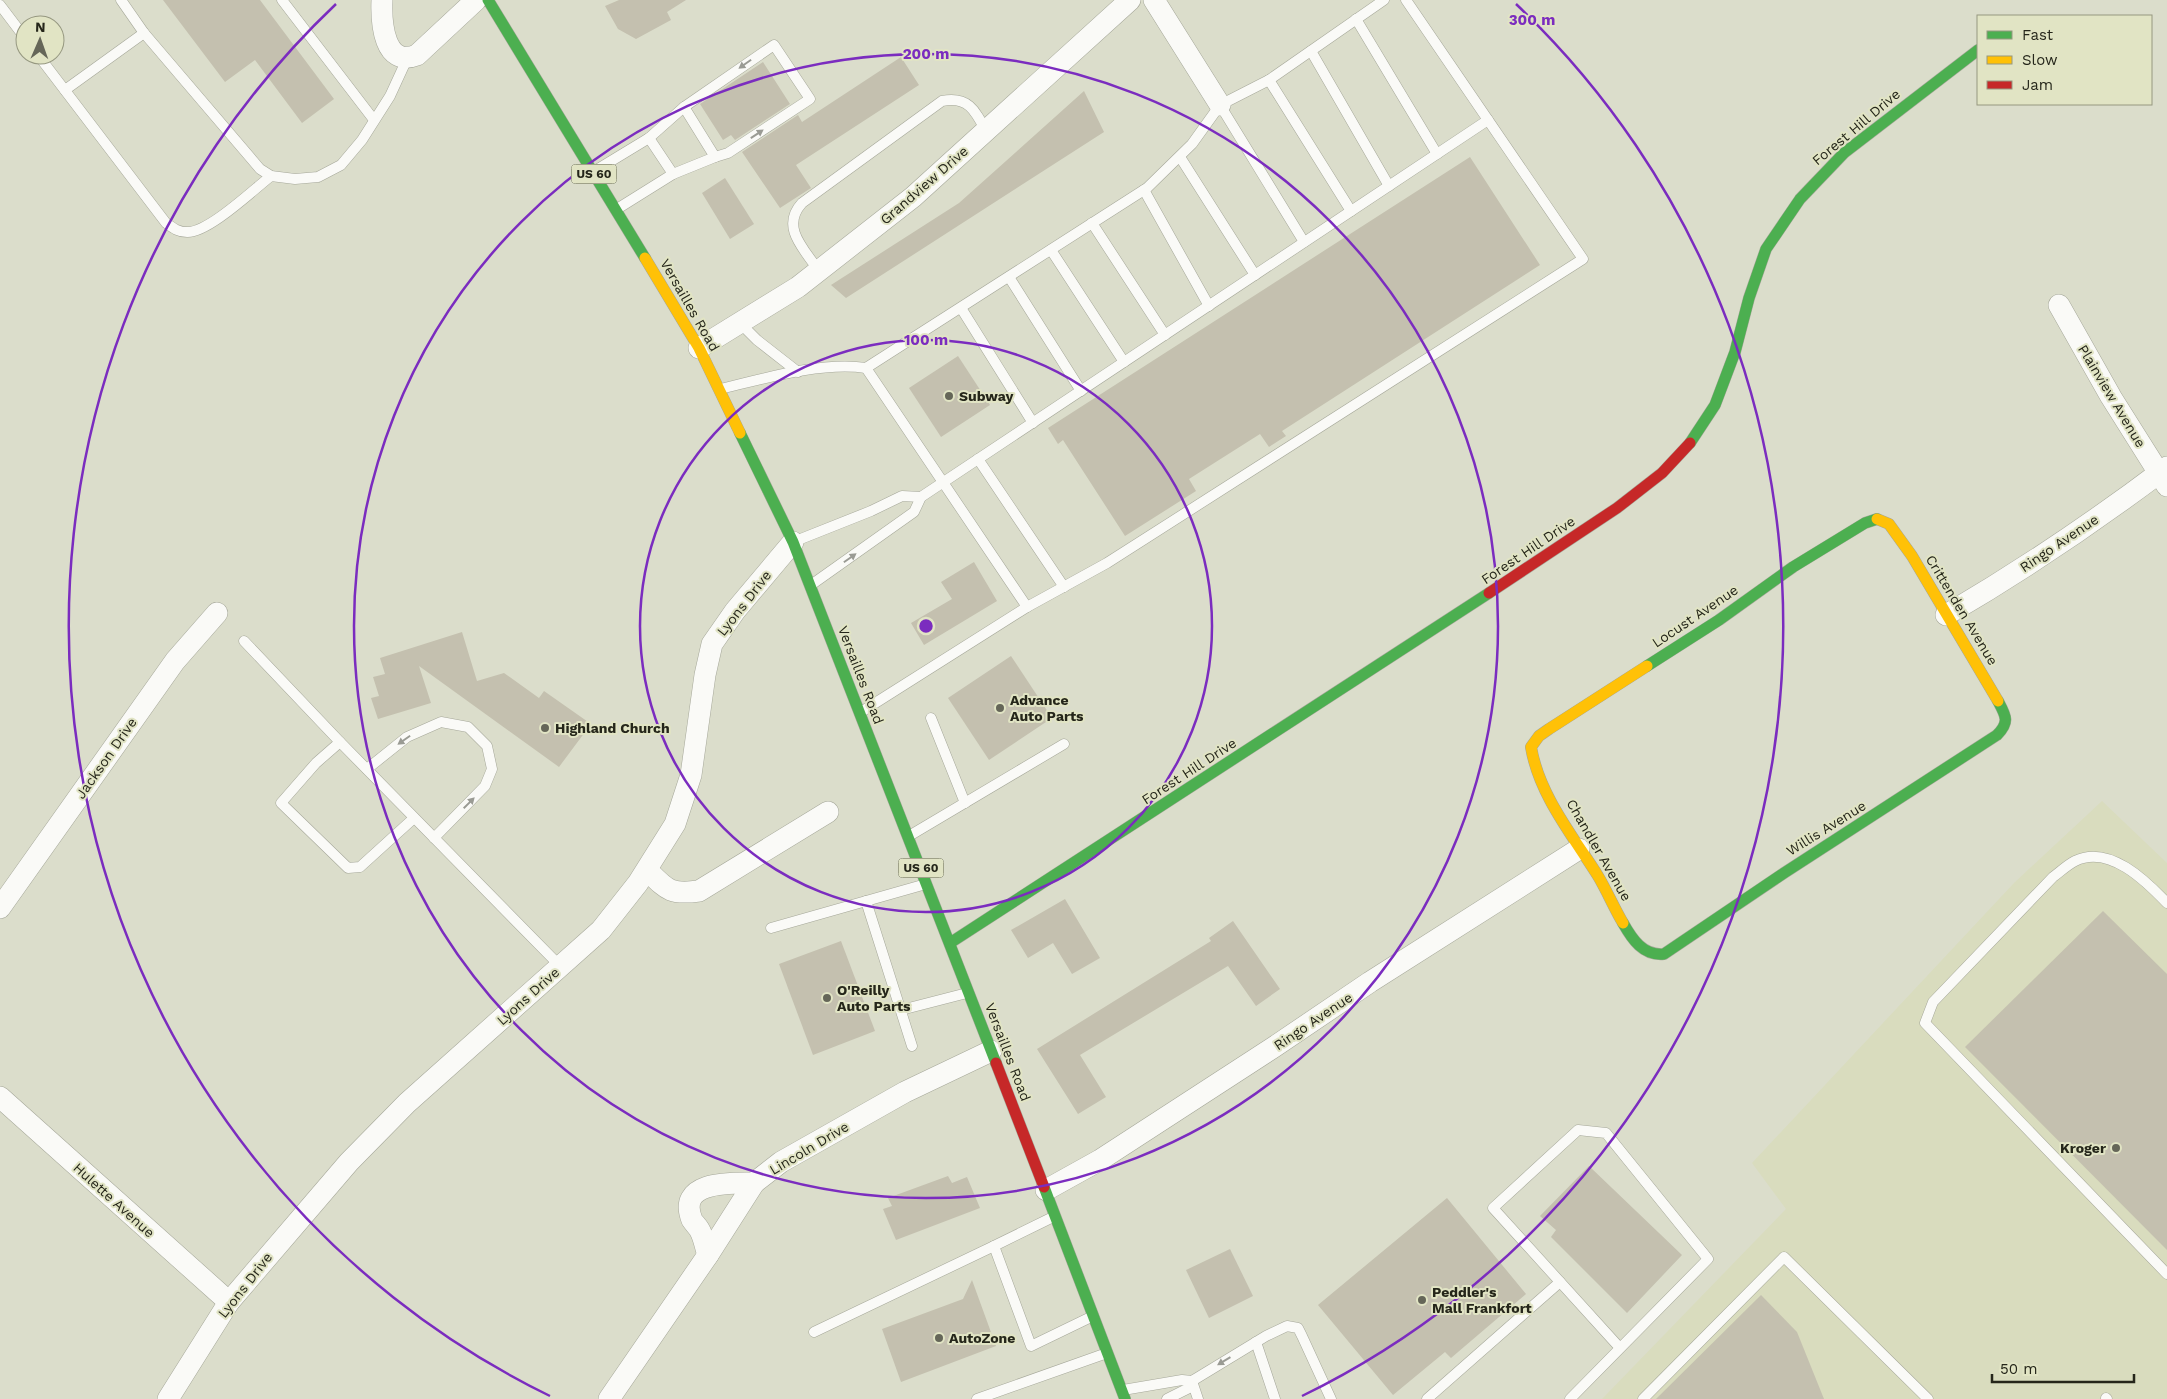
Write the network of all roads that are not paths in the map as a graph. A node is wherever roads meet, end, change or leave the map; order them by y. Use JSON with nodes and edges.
{"nodes":[{"id":1,"x":121,"y":0,"type":"edge"},
{"id":2,"x":282,"y":0,"type":"edge"},
{"id":3,"x":382,"y":0,"type":"edge"},
{"id":4,"x":1130,"y":0,"type":"edge"},
{"id":5,"x":1154,"y":0,"type":"edge"},
{"id":6,"x":1384,"y":0,"type":"edge"},
{"id":7,"x":1406,"y":0,"type":"edge"},
{"id":8,"x":490,"y":2,"type":"edge"},
{"id":9,"x":0,"y":5,"type":"edge"},
{"id":10,"x":1356,"y":19,"type":"junction"},
{"id":11,"x":15,"y":25,"type":"edge"},
{"id":12,"x":144,"y":33,"type":"junction"},
{"id":13,"x":1311,"y":51,"type":"junction"},
{"id":14,"x":1977,"y":51,"type":"edge"},
{"id":15,"x":407,"y":59,"type":"junction"},
{"id":16,"x":46,"y":65,"type":"edge"},
{"id":17,"x":1269,"y":80,"type":"junction"},
{"id":18,"x":65,"y":90,"type":"junction"},
{"id":19,"x":1220,"y":105,"type":"junction"},
{"id":20,"x":684,"y":107,"type":"junction"},
{"id":21,"x":374,"y":120,"type":"junction"},
{"id":22,"x":1488,"y":120,"type":"junction"},
{"id":23,"x":986,"y":131,"type":"junction"},
{"id":24,"x":649,"y":138,"type":"junction"},
{"id":25,"x":1437,"y":154,"type":"junction"},
{"id":26,"x":715,"y":157,"type":"junction"},
{"id":27,"x":1180,"y":157,"type":"junction"},
{"id":28,"x":592,"y":172,"type":"junction"},
{"id":29,"x":673,"y":174,"type":"junction"},
{"id":30,"x":270,"y":176,"type":"junction"},
{"id":31,"x":1389,"y":186,"type":"junction"},
{"id":32,"x":1144,"y":190,"type":"junction"},
{"id":33,"x":616,"y":210,"type":"junction"},
{"id":34,"x":1351,"y":211,"type":"junction"},
{"id":35,"x":1092,"y":224,"type":"junction"},
{"id":36,"x":1304,"y":242,"type":"junction"},
{"id":37,"x":1051,"y":250,"type":"junction"},
{"id":38,"x":818,"y":271,"type":"junction"},
{"id":39,"x":1255,"y":275,"type":"junction"},
{"id":40,"x":1009,"y":277,"type":"junction"},
{"id":41,"x":1209,"y":306,"type":"junction"},
{"id":42,"x":2059,"y":306,"type":"dead end"},
{"id":43,"x":960,"y":308,"type":"junction"},
{"id":44,"x":740,"y":323,"type":"junction"},
{"id":45,"x":1165,"y":335,"type":"junction"},
{"id":46,"x":699,"y":348,"type":"junction"},
{"id":47,"x":1124,"y":362,"type":"junction"},
{"id":48,"x":866,"y":368,"type":"junction"},
{"id":49,"x":798,"y":372,"type":"junction"},
{"id":50,"x":719,"y":389,"type":"junction"},
{"id":51,"x":1081,"y":391,"type":"junction"},
{"id":52,"x":1033,"y":423,"type":"junction"},
{"id":53,"x":978,"y":459,"type":"junction"},
{"id":54,"x":2164,"y":475,"type":"edge"},
{"id":55,"x":943,"y":483,"type":"junction"},
{"id":56,"x":921,"y":498,"type":"junction"},
{"id":57,"x":1881,"y":520,"type":"joint"},
{"id":58,"x":792,"y":542,"type":"junction"},
{"id":59,"x":810,"y":586,"type":"junction"},
{"id":60,"x":1064,"y":587,"type":"junction"},
{"id":61,"x":1026,"y":607,"type":"junction"},
{"id":62,"x":217,"y":613,"type":"dead end"},
{"id":63,"x":1946,"y":614,"type":"junction"},
{"id":64,"x":244,"y":640,"type":"dead end"},
{"id":65,"x":860,"y":713,"type":"junction"},
{"id":66,"x":931,"y":718,"type":"dead end"},
{"id":67,"x":2006,"y":723,"type":"joint"},
{"id":68,"x":340,"y":742,"type":"junction"},
{"id":69,"x":1064,"y":744,"type":"dead end"},
{"id":70,"x":1531,"y":747,"type":"joint"},
{"id":71,"x":367,"y":769,"type":"junction"},
{"id":72,"x":965,"y":803,"type":"junction"},
{"id":73,"x":828,"y":812,"type":"dead end"},
{"id":74,"x":414,"y":818,"type":"junction"},
{"id":75,"x":908,"y":837,"type":"junction"},
{"id":76,"x":434,"y":838,"type":"junction"},
{"id":77,"x":1579,"y":849,"type":"junction"},
{"id":78,"x":647,"y":870,"type":"junction"},
{"id":79,"x":927,"y":884,"type":"junction"},
{"id":80,"x":866,"y":901,"type":"junction"},
{"id":81,"x":2167,"y":903,"type":"edge"},
{"id":82,"x":0,"y":908,"type":"edge"},
{"id":83,"x":771,"y":928,"type":"dead end"},
{"id":84,"x":950,"y":943,"type":"junction"},
{"id":85,"x":1658,"y":955,"type":"joint"},
{"id":86,"x":560,"y":967,"type":"junction"},
{"id":87,"x":969,"y":992,"type":"junction"},
{"id":88,"x":901,"y":1010,"type":"junction"},
{"id":89,"x":912,"y":1046,"type":"dead end"},
{"id":90,"x":991,"y":1051,"type":"junction"},
{"id":91,"x":0,"y":1097,"type":"edge"},
{"id":92,"x":754,"y":1183,"type":"junction"},
{"id":93,"x":1046,"y":1190,"type":"junction"},
{"id":94,"x":1056,"y":1216,"type":"junction"},
{"id":95,"x":994,"y":1246,"type":"junction"},
{"id":96,"x":708,"y":1255,"type":"junction"},
{"id":97,"x":2167,"y":1274,"type":"edge"},
{"id":98,"x":1560,"y":1282,"type":"junction"},
{"id":99,"x":229,"y":1302,"type":"junction"},
{"id":100,"x":1094,"y":1316,"type":"junction"},
{"id":101,"x":814,"y":1332,"type":"dead end"},
{"id":102,"x":1256,"y":1342,"type":"junction"},
{"id":103,"x":1620,"y":1348,"type":"junction"},
{"id":104,"x":1108,"y":1352,"type":"junction"},
{"id":105,"x":1192,"y":1380,"type":"junction"},
{"id":106,"x":1123,"y":1395,"type":"edge"},
{"id":107,"x":168,"y":1399,"type":"edge"},
{"id":108,"x":609,"y":1399,"type":"edge"},
{"id":109,"x":977,"y":1399,"type":"edge"},
{"id":110,"x":1167,"y":1399,"type":"edge"},
{"id":111,"x":1198,"y":1399,"type":"edge"},
{"id":112,"x":1275,"y":1399,"type":"edge"},
{"id":113,"x":1331,"y":1399,"type":"edge"},
{"id":114,"x":1426,"y":1399,"type":"edge"},
{"id":115,"x":1570,"y":1399,"type":"edge"},
{"id":116,"x":1642,"y":1399,"type":"edge"},
{"id":117,"x":1928,"y":1399,"type":"edge"}],
"edges":[{"from":1,"to":12,"type":"lane"},
{"from":2,"to":21,"type":"lane"},
{"from":3,"to":15,"type":"street"},
{"from":4,"to":23,"type":"street","name":"Grandview Drive"},
{"from":5,"to":19,"type":"street"},
{"from":6,"to":10,"type":"lane"},
{"from":7,"to":22,"type":"lane"},
{"from":8,"to":15,"type":"street"},
{"from":8,"to":28,"type":"main road","name":"Versailles Road","number":"US 60"},
{"from":9,"to":11,"type":"lane"},
{"from":10,"to":13,"type":"lane"},
{"from":10,"to":25,"type":"lane"},
{"from":12,"to":18,"type":"lane"},
{"from":12,"to":30,"type":"lane"},
{"from":13,"to":17,"type":"lane"},
{"from":13,"to":31,"type":"lane"},
{"from":14,"to":84,"type":"main road","name":"Forest Hill Drive"},
{"from":15,"to":21,"type":"lane"},
{"from":16,"to":18,"type":"lane"},
{"from":17,"to":19,"type":"lane"},
{"from":17,"to":34,"type":"lane"},
{"from":18,"to":30,"type":"lane"},
{"from":19,"to":27,"type":"lane"},
{"from":19,"to":36,"type":"lane"},
{"from":20,"to":24,"type":"lane"},
{"from":20,"to":26,"type":"lane"},
{"from":26,"to":20,"type":"lane","one_way":true},
{"from":21,"to":30,"type":"lane"},
{"from":22,"to":25,"type":"lane"},
{"from":22,"to":60,"type":"lane"},
{"from":23,"to":38,"type":"street","name":"Grandview Drive"},
{"from":23,"to":38,"type":"lane"},
{"from":24,"to":28,"type":"lane"},
{"from":24,"to":29,"type":"lane"},
{"from":25,"to":31,"type":"lane"},
{"from":26,"to":29,"type":"lane"},
{"from":27,"to":32,"type":"lane"},
{"from":27,"to":39,"type":"lane"},
{"from":28,"to":33,"type":"main road","name":"Versailles Road","number":"US 60"},
{"from":29,"to":33,"type":"lane"},
{"from":31,"to":34,"type":"lane"},
{"from":32,"to":35,"type":"lane"},
{"from":32,"to":41,"type":"lane"},
{"from":33,"to":46,"type":"main road","name":"Versailles Road","number":"US 60"},
{"from":34,"to":36,"type":"lane"},
{"from":35,"to":37,"type":"lane"},
{"from":35,"to":45,"type":"lane"},
{"from":36,"to":39,"type":"lane"},
{"from":37,"to":40,"type":"lane"},
{"from":37,"to":47,"type":"lane"},
{"from":38,"to":44,"type":"street","name":"Grandview Drive"},
{"from":39,"to":41,"type":"lane"},
{"from":40,"to":43,"type":"lane"},
{"from":40,"to":51,"type":"lane"},
{"from":41,"to":45,"type":"lane"},
{"from":42,"to":54,"type":"street","name":"Plainview Avenue"},
{"from":43,"to":48,"type":"lane"},
{"from":43,"to":52,"type":"lane"},
{"from":44,"to":46,"type":"street","name":"Grandview Drive"},
{"from":44,"to":49,"type":"lane"},
{"from":45,"to":47,"type":"lane"},
{"from":46,"to":50,"type":"main road","name":"Versailles Road","number":"US 60"},
{"from":47,"to":51,"type":"lane"},
{"from":48,"to":49,"type":"lane"},
{"from":48,"to":55,"type":"lane"},
{"from":49,"to":50,"type":"lane"},
{"from":50,"to":58,"type":"main road","name":"Versailles Road","number":"US 60"},
{"from":51,"to":52,"type":"lane"},
{"from":52,"to":53,"type":"lane"},
{"from":53,"to":55,"type":"lane"},
{"from":53,"to":60,"type":"lane"},
{"from":54,"to":63,"type":"street","name":"Ringo Avenue"},
{"from":55,"to":56,"type":"lane"},
{"from":55,"to":61,"type":"lane"},
{"from":56,"to":58,"type":"lane"},
{"from":59,"to":56,"type":"lane","one_way":true},
{"from":57,"to":63,"type":"main road","name":"Crittenden Avenue"},
{"from":57,"to":70,"type":"main road","name":"Locust Avenue"},
{"from":58,"to":59,"type":"main road","name":"Versailles Road","number":"US 60"},
{"from":58,"to":78,"type":"street","name":"Lyons Drive"},
{"from":59,"to":65,"type":"main road","name":"Versailles Road","number":"US 60"},
{"from":60,"to":61,"type":"lane"},
{"from":61,"to":65,"type":"lane"},
{"from":62,"to":82,"type":"street","name":"Jackson Drive"},
{"from":63,"to":67,"type":"main road","name":"Crittenden Avenue"},
{"from":64,"to":68,"type":"lane"},
{"from":65,"to":75,"type":"main road","name":"Versailles Road","number":"US 60"},
{"from":66,"to":72,"type":"lane"},
{"from":67,"to":85,"type":"main road","name":"Willis Avenue"},
{"from":68,"to":71,"type":"lane"},
{"from":68,"to":74,"type":"lane"},
{"from":69,"to":72,"type":"lane"},
{"from":70,"to":77,"type":"main road","name":"Chandler Avenue"},
{"from":71,"to":74,"type":"lane"},
{"from":76,"to":71,"type":"lane","one_way":true},
{"from":72,"to":75,"type":"lane"},
{"from":73,"to":78,"type":"street"},
{"from":74,"to":76,"type":"lane"},
{"from":75,"to":79,"type":"main road","name":"Versailles Road","number":"US 60"},
{"from":76,"to":86,"type":"lane"},
{"from":77,"to":85,"type":"main road","name":"Chandler Avenue"},
{"from":77,"to":93,"type":"street","name":"Ringo Avenue"},
{"from":78,"to":86,"type":"street","name":"Lyons Drive"},
{"from":79,"to":80,"type":"lane"},
{"from":79,"to":84,"type":"main road","name":"Versailles Road","number":"US 60"},
{"from":80,"to":83,"type":"lane"},
{"from":80,"to":88,"type":"lane"},
{"from":81,"to":97,"type":"lane"},
{"from":84,"to":87,"type":"main road","name":"Versailles Road","number":"US 60"},
{"from":86,"to":99,"type":"street","name":"Lyons Drive"},
{"from":87,"to":88,"type":"lane"},
{"from":87,"to":90,"type":"main road","name":"Versailles Road","number":"US 60"},
{"from":88,"to":89,"type":"lane"},
{"from":90,"to":92,"type":"street","name":"Lincoln Drive"},
{"from":90,"to":93,"type":"main road","name":"Versailles Road","number":"US 60"},
{"from":91,"to":99,"type":"street","name":"Hulette Avenue"},
{"from":92,"to":96,"type":"street","name":"Lincoln Drive"},
{"from":92,"to":96,"type":"street"},
{"from":93,"to":94,"type":"main road","name":"Versailles Road","number":"US 60"},
{"from":94,"to":95,"type":"lane"},
{"from":94,"to":100,"type":"main road","name":"Versailles Road","number":"US 60"},
{"from":95,"to":100,"type":"lane"},
{"from":95,"to":101,"type":"lane"},
{"from":96,"to":108,"type":"street","name":"Lincoln Drive"},
{"from":98,"to":103,"type":"lane"},
{"from":98,"to":103,"type":"lane"},
{"from":98,"to":114,"type":"lane"},
{"from":99,"to":107,"type":"street","name":"Lyons Drive"},
{"from":100,"to":104,"type":"main road","name":"Versailles Road","number":"US 60"},
{"from":102,"to":105,"type":"lane","one_way":true},
{"from":102,"to":112,"type":"lane"},
{"from":102,"to":113,"type":"lane"},
{"from":103,"to":115,"type":"lane"},
{"from":104,"to":106,"type":"main road","name":"Versailles Road","number":"US 60"},
{"from":104,"to":109,"type":"lane"},
{"from":105,"to":106,"type":"lane"},
{"from":105,"to":110,"type":"lane"},
{"from":105,"to":111,"type":"lane"},
{"from":116,"to":117,"type":"lane"}]}
